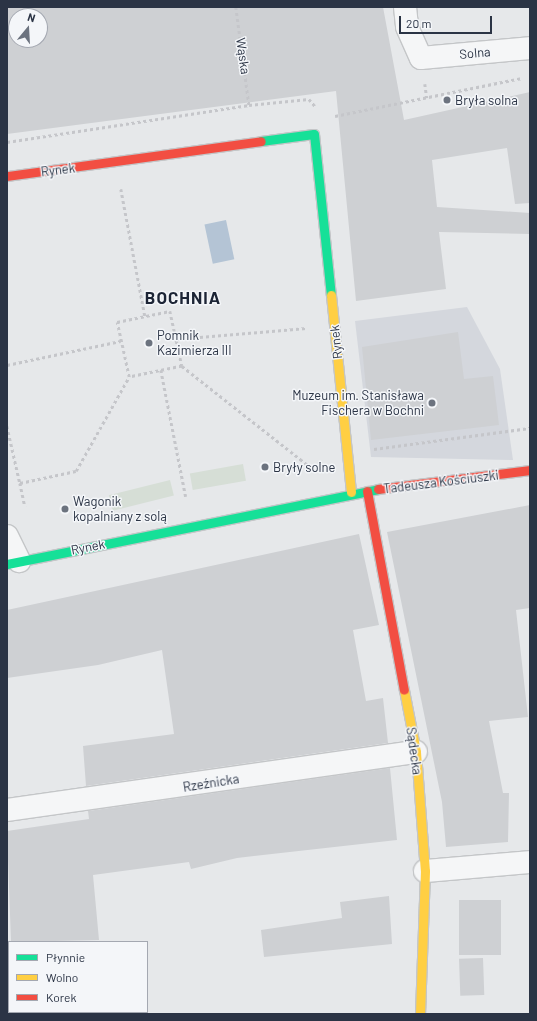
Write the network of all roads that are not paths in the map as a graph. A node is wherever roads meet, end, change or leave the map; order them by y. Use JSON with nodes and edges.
{"nodes":[{"id":1,"x":405,"y":7,"type":"edge"},
{"id":2,"x":530,"y":48,"type":"edge"},
{"id":3,"x":7,"y":176,"type":"edge"},
{"id":4,"x":530,"y":470,"type":"edge"},
{"id":5,"x":368,"y":491,"type":"junction"},
{"id":6,"x":351,"y":492,"type":"junction"},
{"id":7,"x":7,"y":536,"type":"edge"},
{"id":8,"x":13,"y":563,"type":"edge"},
{"id":9,"x":416,"y":752,"type":"junction"},
{"id":10,"x":7,"y":810,"type":"edge"},
{"id":11,"x":530,"y":862,"type":"edge"},
{"id":12,"x":425,"y":871,"type":"junction"},
{"id":13,"x":420,"y":1014,"type":"edge"}],
"edges":[{"from":1,"to":2,"type":"street","name":"Solna"},
{"from":3,"to":6,"type":"street","name":"Rynek"},
{"from":4,"to":5,"type":"street","name":"Tadeusza Kościuszki"},
{"from":5,"to":6,"type":"street","name":"Tadeusza Kościuszki"},
{"from":5,"to":9,"type":"street","name":"Sądecka"},
{"from":6,"to":8,"type":"street","name":"Rynek"},
{"from":7,"to":8,"type":"street","name":"Rynek"},
{"from":9,"to":10,"type":"street","name":"Rzeźnicka"},
{"from":9,"to":12,"type":"street","name":"Sądecka"},
{"from":11,"to":12,"type":"street"},
{"from":12,"to":13,"type":"street","name":"Sądecka"}]}
